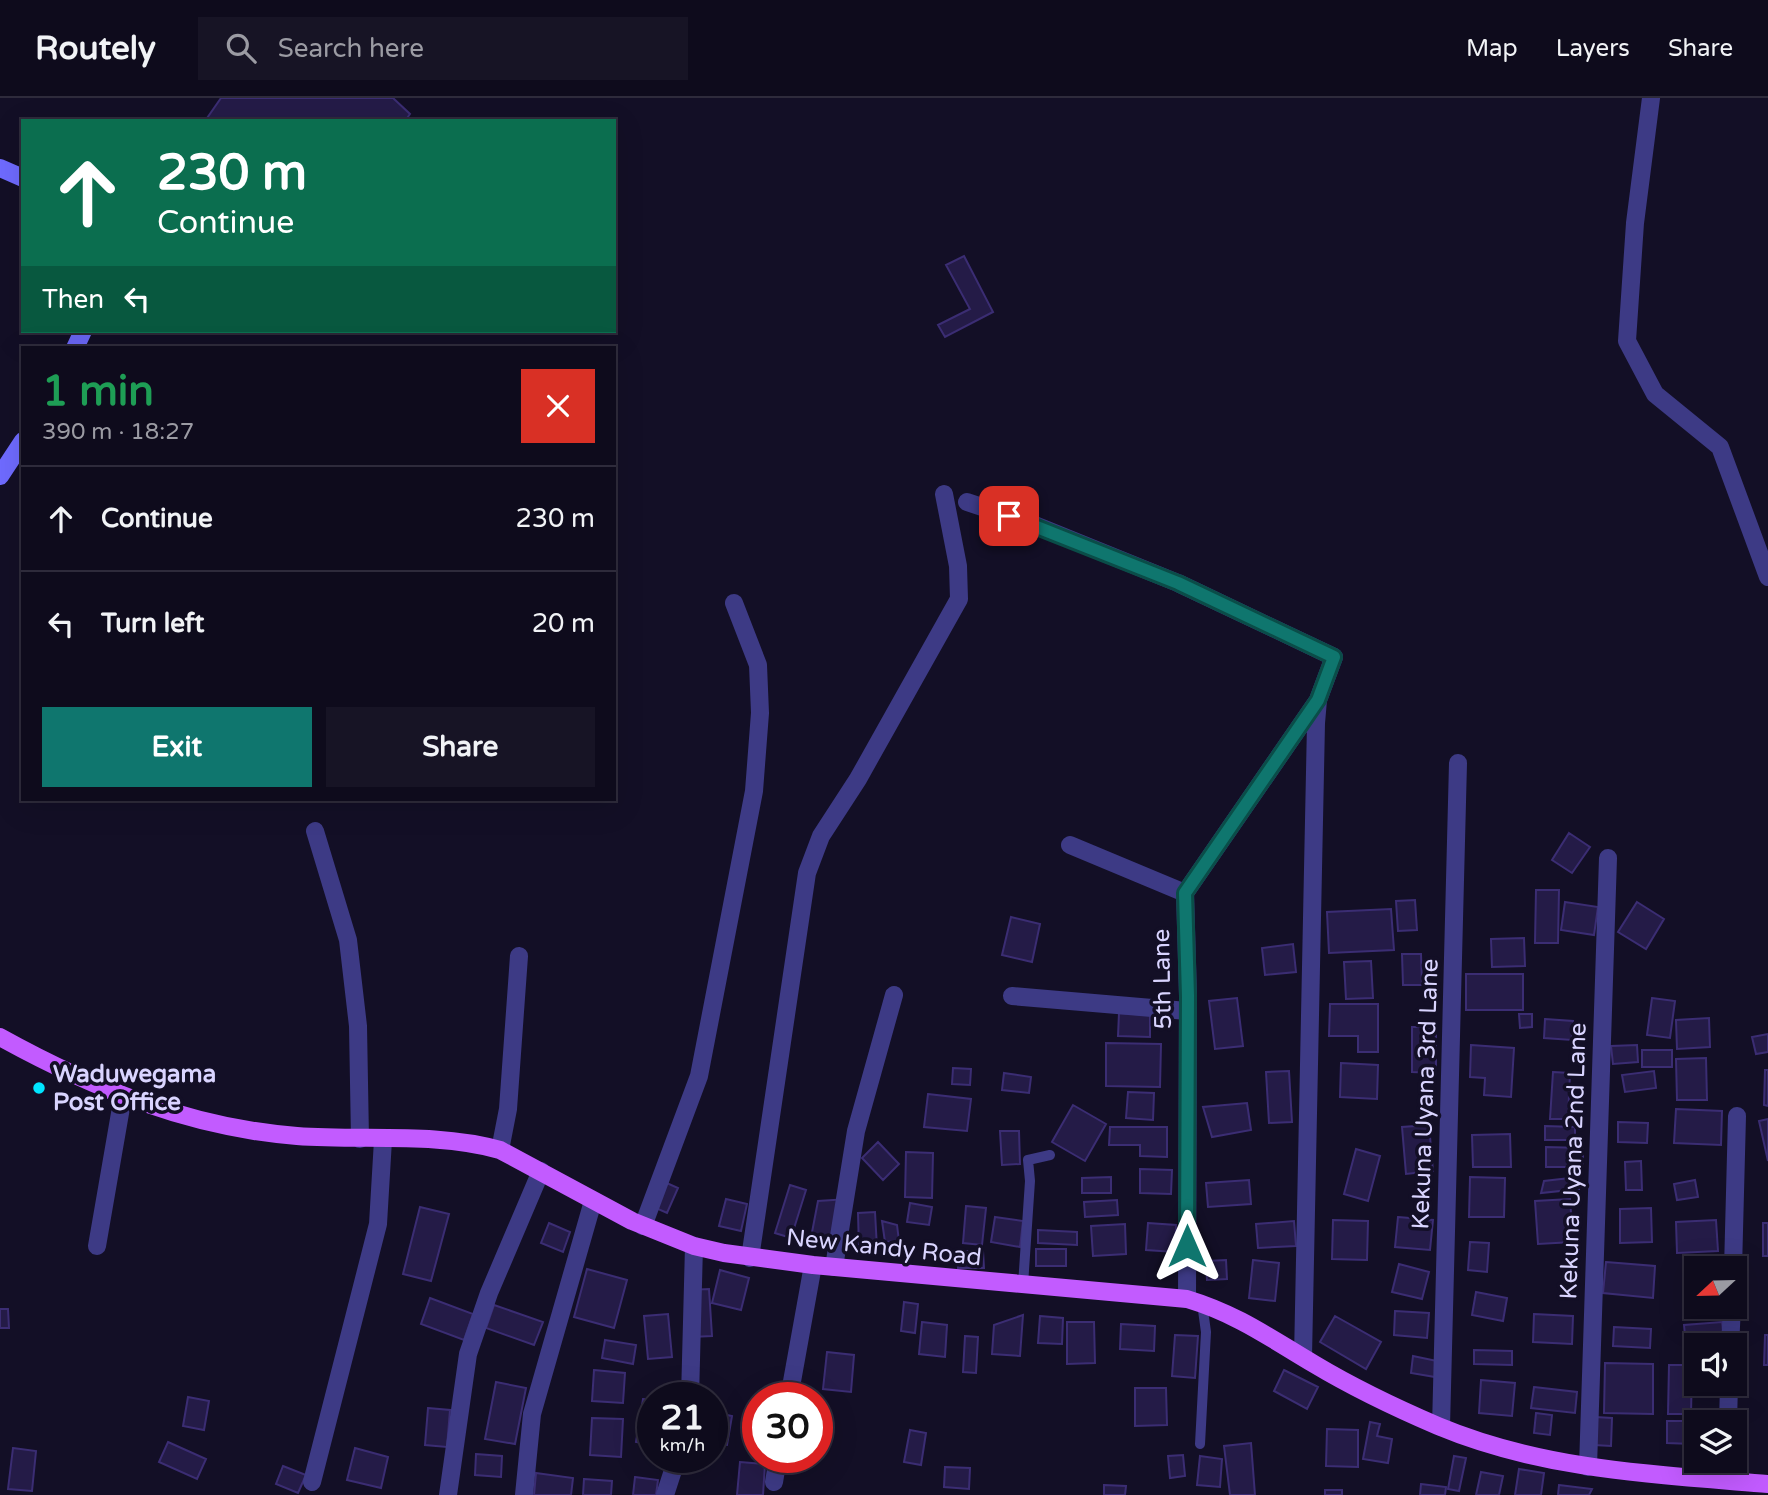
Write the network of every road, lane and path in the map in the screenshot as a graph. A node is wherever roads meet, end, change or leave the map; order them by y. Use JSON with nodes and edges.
{"nodes":[{"id":1,"x":1651,"y":98,"type":"edge"},
{"id":2,"x":0,"y":168,"type":"edge"},
{"id":3,"x":21,"y":177,"type":"edge"},
{"id":4,"x":21,"y":444,"type":"edge"},
{"id":5,"x":0,"y":476,"type":"edge"},
{"id":6,"x":944,"y":494,"type":"dead end"},
{"id":7,"x":967,"y":502,"type":"dead end"},
{"id":8,"x":1768,"y":577,"type":"edge"},
{"id":9,"x":734,"y":603,"type":"dead end"},
{"id":10,"x":1318,"y":700,"type":"junction"},
{"id":11,"x":1458,"y":763,"type":"dead end"},
{"id":12,"x":315,"y":831,"type":"dead end"},
{"id":13,"x":1070,"y":845,"type":"dead end"},
{"id":14,"x":1608,"y":858,"type":"dead end"},
{"id":15,"x":1185,"y":893,"type":"junction"},
{"id":16,"x":519,"y":956,"type":"dead end"},
{"id":17,"x":894,"y":995,"type":"dead end"},
{"id":18,"x":1012,"y":996,"type":"dead end"},
{"id":19,"x":1187,"y":1011,"type":"junction"},
{"id":20,"x":0,"y":1037,"type":"edge"},
{"id":21,"x":123,"y":1096,"type":"junction"},
{"id":22,"x":1737,"y":1116,"type":"dead end"},
{"id":23,"x":360,"y":1139,"type":"junction"},
{"id":24,"x":383,"y":1140,"type":"junction"},
{"id":25,"x":500,"y":1150,"type":"junction"},
{"id":26,"x":1050,"y":1155,"type":"dead end"},
{"id":27,"x":541,"y":1171,"type":"junction"},
{"id":28,"x":593,"y":1201,"type":"junction"},
{"id":29,"x":643,"y":1226,"type":"junction"},
{"id":30,"x":97,"y":1246,"type":"dead end"},
{"id":31,"x":694,"y":1246,"type":"junction"},
{"id":32,"x":1733,"y":1256,"type":"edge"},
{"id":33,"x":750,"y":1258,"type":"junction"},
{"id":34,"x":813,"y":1265,"type":"junction"},
{"id":35,"x":834,"y":1267,"type":"junction"},
{"id":36,"x":1023,"y":1285,"type":"junction"},
{"id":37,"x":1194,"y":1301,"type":"junction"},
{"id":38,"x":1303,"y":1357,"type":"junction"},
{"id":39,"x":690,"y":1382,"type":"edge"},
{"id":40,"x":792,"y":1382,"type":"edge"},
{"id":41,"x":1441,"y":1427,"type":"junction"},
{"id":42,"x":1200,"y":1444,"type":"dead end"},
{"id":43,"x":1588,"y":1466,"type":"junction"},
{"id":44,"x":672,"y":1473,"type":"edge"},
{"id":45,"x":776,"y":1473,"type":"edge"},
{"id":46,"x":1724,"y":1473,"type":"edge"},
{"id":47,"x":1724,"y":1480,"type":"junction"},
{"id":48,"x":312,"y":1482,"type":"dead end"},
{"id":49,"x":774,"y":1482,"type":"dead end"},
{"id":50,"x":1768,"y":1484,"type":"edge"},
{"id":51,"x":448,"y":1495,"type":"edge"},
{"id":52,"x":524,"y":1495,"type":"edge"},
{"id":53,"x":665,"y":1495,"type":"edge"}],
"edges":[{"from":1,"to":8,"type":"street"},
{"from":2,"to":3,"type":"main road"},
{"from":4,"to":5,"type":"main road"},
{"from":6,"to":33,"type":"street"},
{"from":7,"to":10,"type":"street"},
{"from":9,"to":29,"type":"street"},
{"from":10,"to":15,"type":"street","name":"5th Lane"},
{"from":10,"to":38,"type":"street"},
{"from":11,"to":41,"type":"street","name":"Kekuna Uyana 3rd Lane"},
{"from":12,"to":23,"type":"street"},
{"from":13,"to":15,"type":"street"},
{"from":14,"to":43,"type":"street","name":"Kekuna Uyana 2nd Lane"},
{"from":15,"to":19,"type":"street","name":"5th Lane"},
{"from":16,"to":25,"type":"street"},
{"from":17,"to":35,"type":"street"},
{"from":18,"to":19,"type":"street"},
{"from":19,"to":37,"type":"street","name":"5th Lane"},
{"from":20,"to":21,"type":"main road","name":"New Kandy Road"},
{"from":21,"to":23,"type":"main road","name":"New Kandy Road"},
{"from":21,"to":30,"type":"street"},
{"from":22,"to":32,"type":"street"},
{"from":23,"to":24,"type":"main road","name":"New Kandy Road"},
{"from":24,"to":25,"type":"main road","name":"New Kandy Road"},
{"from":24,"to":48,"type":"street"},
{"from":25,"to":27,"type":"main road","name":"New Kandy Road"},
{"from":26,"to":36,"type":"lane"},
{"from":27,"to":28,"type":"main road","name":"New Kandy Road"},
{"from":27,"to":51,"type":"street"},
{"from":28,"to":29,"type":"main road","name":"New Kandy Road"},
{"from":28,"to":52,"type":"street"},
{"from":29,"to":31,"type":"main road","name":"New Kandy Road"},
{"from":31,"to":33,"type":"main road","name":"New Kandy Road"},
{"from":31,"to":39,"type":"street"},
{"from":33,"to":34,"type":"main road","name":"New Kandy Road"},
{"from":34,"to":35,"type":"main road","name":"New Kandy Road"},
{"from":34,"to":40,"type":"street"},
{"from":35,"to":36,"type":"main road","name":"New Kandy Road"},
{"from":36,"to":37,"type":"main road","name":"New Kandy Road"},
{"from":37,"to":38,"type":"main road","name":"New Kandy Road"},
{"from":37,"to":42,"type":"lane"},
{"from":38,"to":41,"type":"main road","name":"New Kandy Road"},
{"from":41,"to":43,"type":"main road","name":"New Kandy Road"},
{"from":43,"to":47,"type":"main road","name":"New Kandy Road"},
{"from":44,"to":53,"type":"street"},
{"from":45,"to":49,"type":"street"},
{"from":46,"to":47,"type":"street"},
{"from":47,"to":50,"type":"main road","name":"New Kandy Road"}]}
